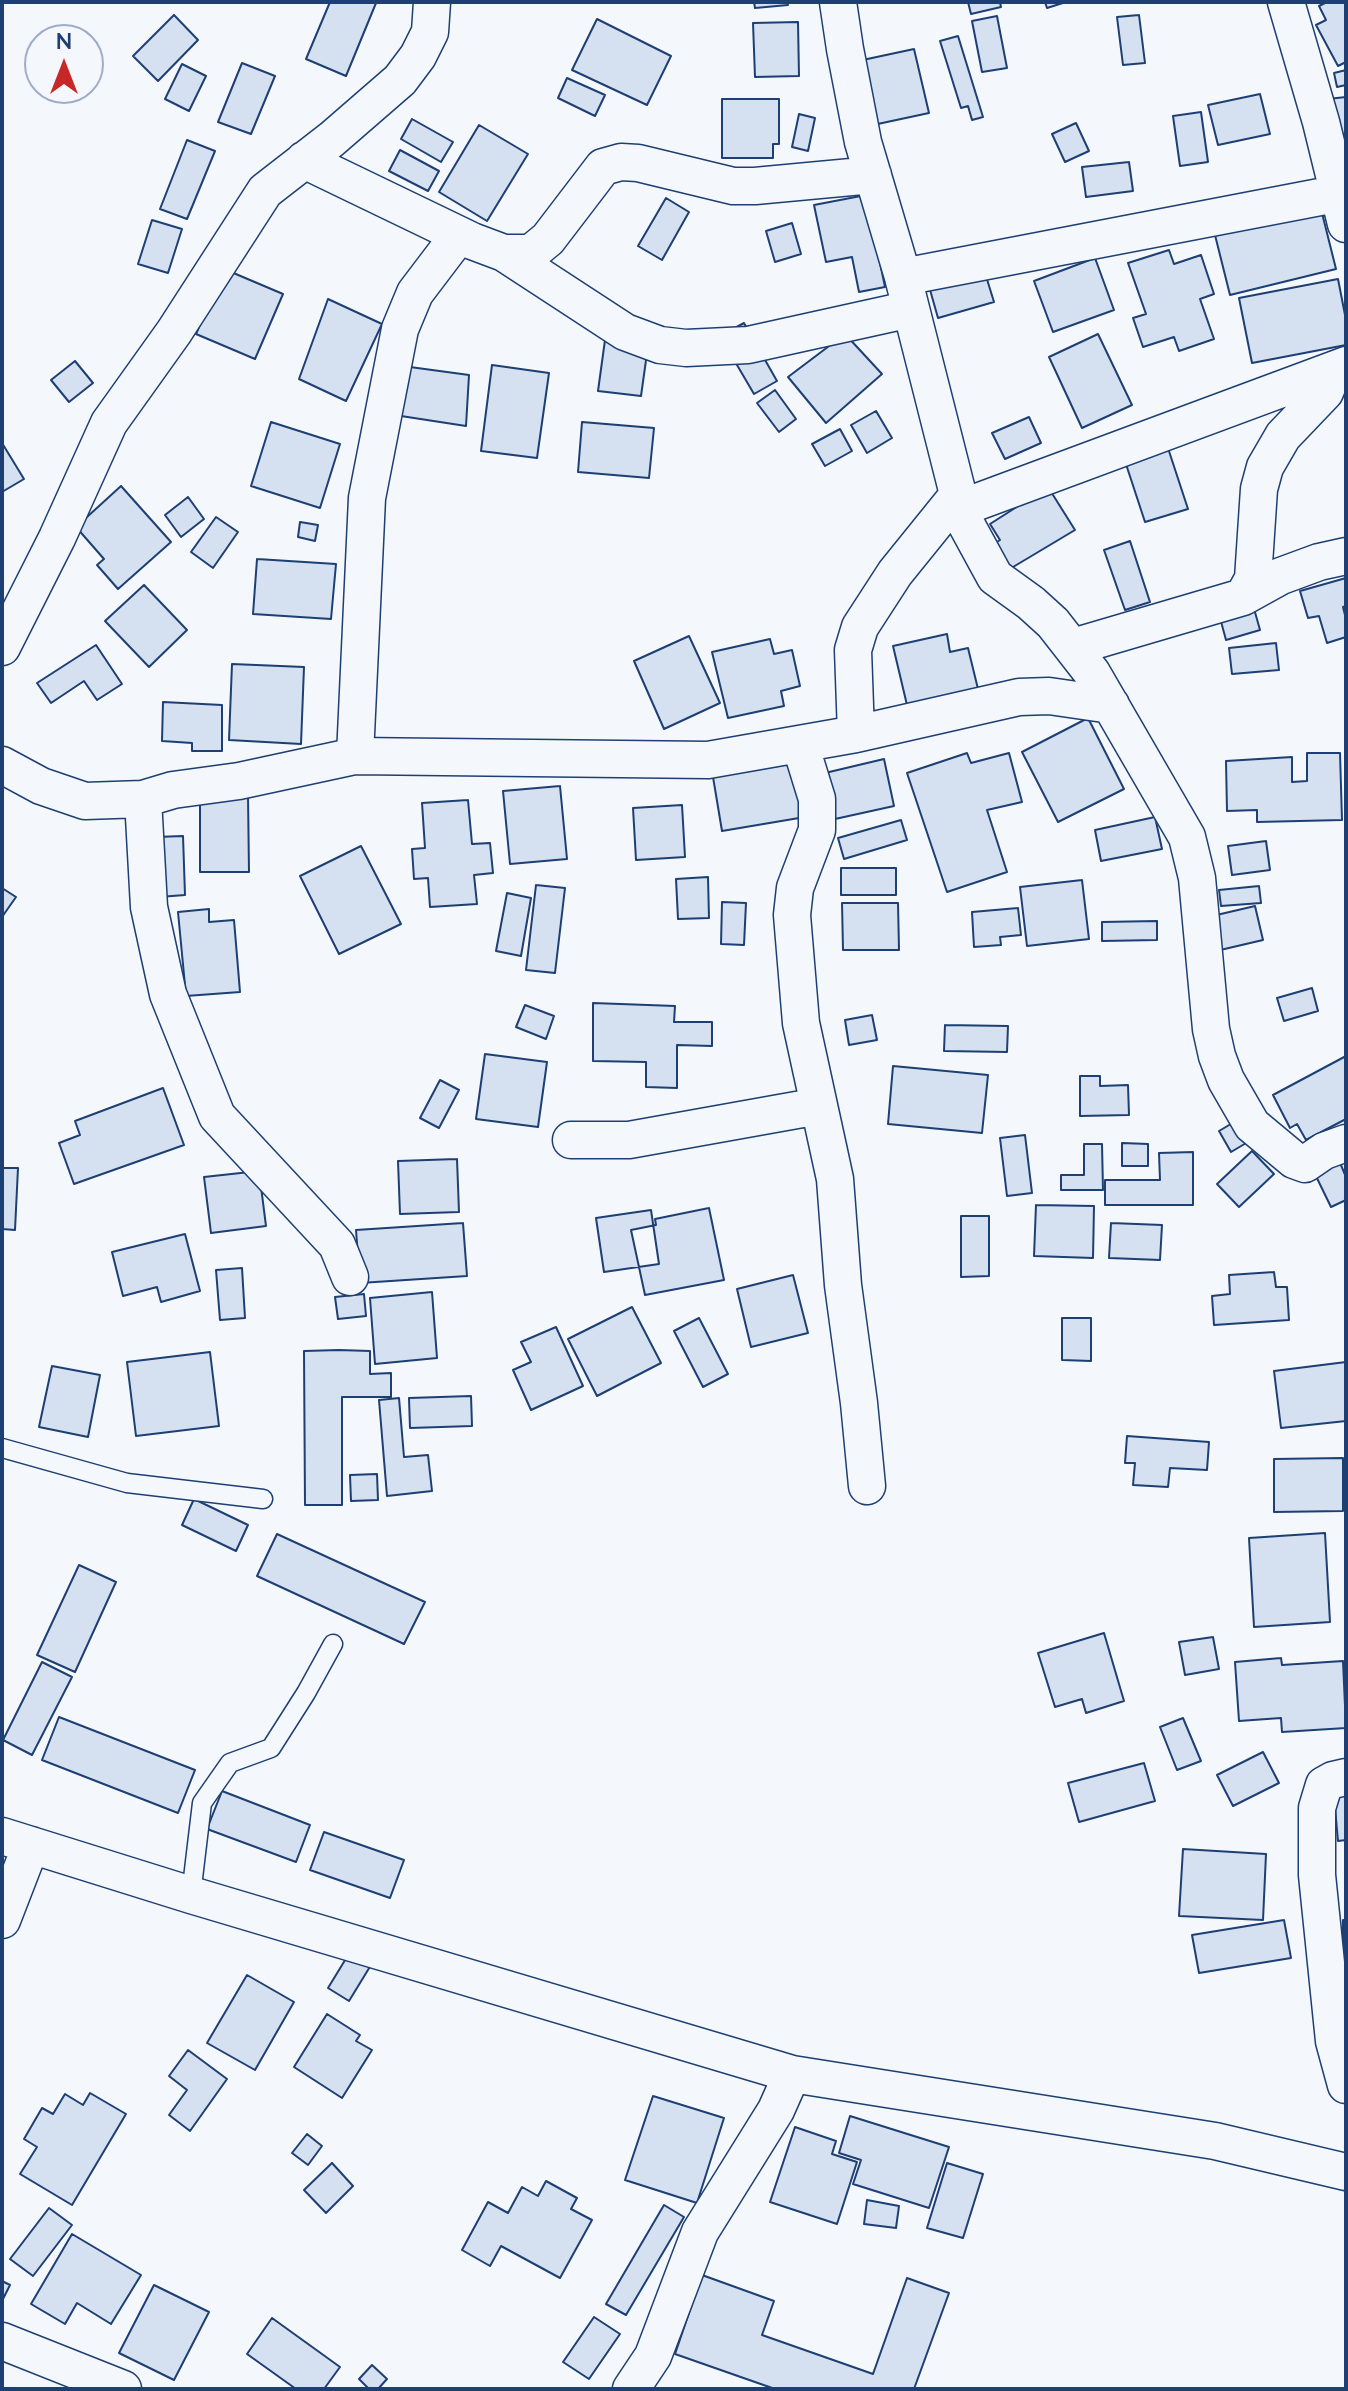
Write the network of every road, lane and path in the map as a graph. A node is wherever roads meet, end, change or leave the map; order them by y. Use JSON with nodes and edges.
{"nodes":[{"id":1,"x":432,"y":2,"type":"edge"},
{"id":2,"x":838,"y":2,"type":"edge"},
{"id":3,"x":1286,"y":2,"type":"edge"},
{"id":4,"x":304,"y":160,"type":"junction"},
{"id":5,"x":873,"y":175,"type":"junction"},
{"id":6,"x":1344,"y":203,"type":"edge"},
{"id":7,"x":459,"y":235,"type":"junction"},
{"id":8,"x":504,"y":253,"type":"junction"},
{"id":9,"x":907,"y":293,"type":"junction"},
{"id":10,"x":1340,"y":368,"type":"edge"},
{"id":11,"x":959,"y":501,"type":"junction"},
{"id":12,"x":1346,"y":556,"type":"edge"},
{"id":13,"x":1243,"y":597,"type":"junction"},
{"id":14,"x":2,"y":647,"type":"edge"},
{"id":15,"x":1073,"y":647,"type":"junction"},
{"id":16,"x":1111,"y":705,"type":"junction"},
{"id":17,"x":856,"y":734,"type":"junction"},
{"id":18,"x":800,"y":744,"type":"junction"},
{"id":19,"x":355,"y":756,"type":"junction"},
{"id":20,"x":3,"y":768,"type":"edge"},
{"id":21,"x":143,"y":799,"type":"junction"},
{"id":22,"x":819,"y":1106,"type":"junction"},
{"id":23,"x":571,"y":1140,"type":"dead end"},
{"id":24,"x":1346,"y":1143,"type":"edge"},
{"id":25,"x":350,"y":1277,"type":"dead end"},
{"id":26,"x":2,"y":1448,"type":"edge"},
{"id":27,"x":867,"y":1486,"type":"dead end"},
{"id":28,"x":263,"y":1499,"type":"dead end"},
{"id":29,"x":333,"y":1644,"type":"dead end"},
{"id":30,"x":1346,"y":1777,"type":"edge"},
{"id":31,"x":16,"y":1840,"type":"edge"},
{"id":32,"x":191,"y":1895,"type":"junction"},
{"id":33,"x":2,"y":1920,"type":"edge"},
{"id":34,"x":792,"y":2074,"type":"junction"},
{"id":35,"x":1346,"y":2085,"type":"edge"},
{"id":36,"x":1346,"y":2172,"type":"edge"},
{"id":37,"x":2,"y":2341,"type":"edge"},
{"id":38,"x":123,"y":2389,"type":"edge"},
{"id":39,"x":631,"y":2389,"type":"edge"}],
"edges":[{"from":1,"to":4,"type":"street"},
{"from":2,"to":5,"type":"street"},
{"from":3,"to":6,"type":"street"},
{"from":4,"to":7,"type":"street"},
{"from":4,"to":14,"type":"street"},
{"from":5,"to":8,"type":"street"},
{"from":5,"to":9,"type":"street"},
{"from":6,"to":9,"type":"street"},
{"from":7,"to":8,"type":"street"},
{"from":7,"to":19,"type":"street"},
{"from":8,"to":9,"type":"street"},
{"from":9,"to":11,"type":"street"},
{"from":10,"to":11,"type":"street"},
{"from":10,"to":13,"type":"street"},
{"from":11,"to":15,"type":"street"},
{"from":11,"to":17,"type":"street"},
{"from":12,"to":13,"type":"street"},
{"from":13,"to":15,"type":"street"},
{"from":15,"to":16,"type":"street"},
{"from":16,"to":17,"type":"street"},
{"from":16,"to":24,"type":"street"},
{"from":17,"to":18,"type":"street"},
{"from":18,"to":19,"type":"street"},
{"from":18,"to":22,"type":"street"},
{"from":19,"to":21,"type":"street"},
{"from":20,"to":21,"type":"street"},
{"from":21,"to":25,"type":"street"},
{"from":22,"to":23,"type":"street"},
{"from":22,"to":27,"type":"street"},
{"from":26,"to":28,"type":"lane"},
{"from":29,"to":32,"type":"lane"},
{"from":30,"to":35,"type":"street"},
{"from":31,"to":32,"type":"street"},
{"from":31,"to":33,"type":"street"},
{"from":32,"to":34,"type":"street"},
{"from":34,"to":36,"type":"street"},
{"from":34,"to":39,"type":"street"},
{"from":37,"to":38,"type":"street"}]}
